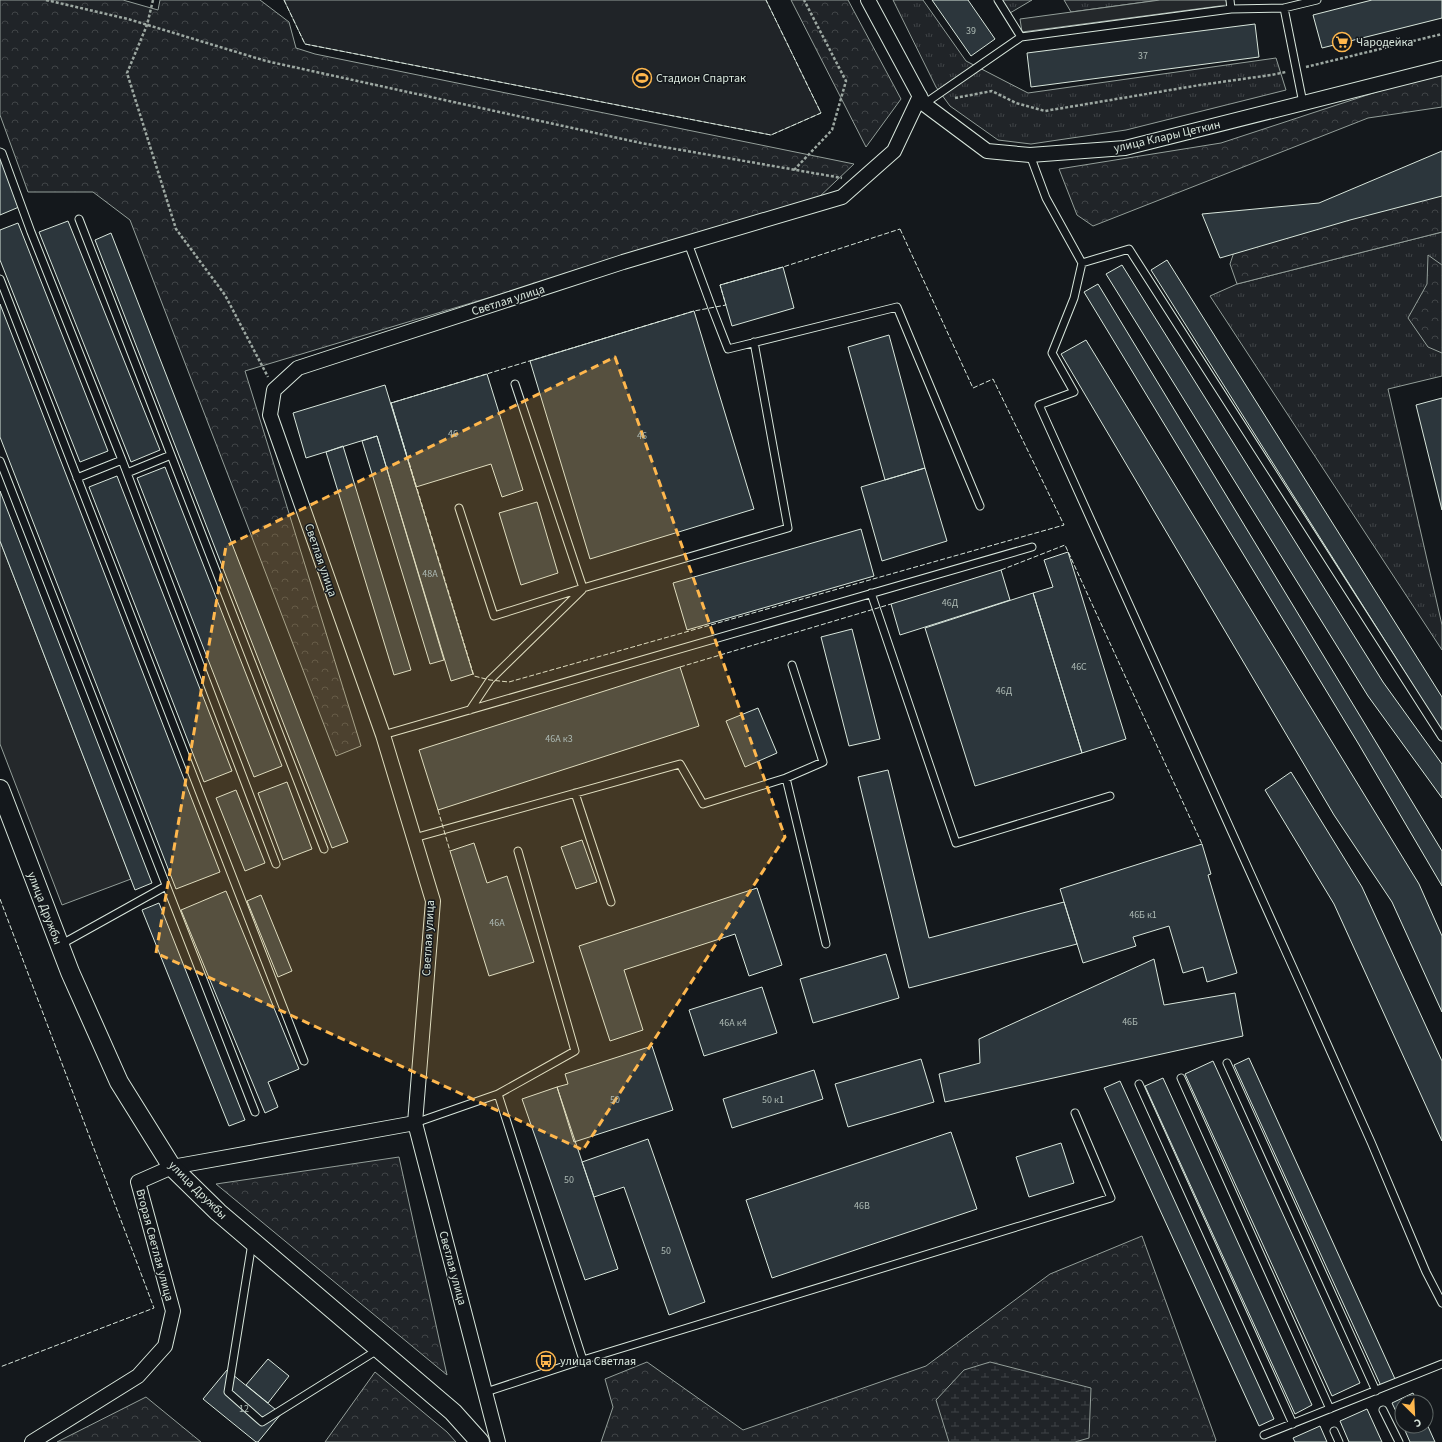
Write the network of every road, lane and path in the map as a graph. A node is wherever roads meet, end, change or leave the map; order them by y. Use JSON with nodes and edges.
{"nodes":[{"id":1,"x":46,"y":0,"type":"edge"},
{"id":2,"x":153,"y":0,"type":"edge"},
{"id":3,"x":804,"y":0,"type":"edge"},
{"id":4,"x":868,"y":0,"type":"edge"},
{"id":5,"x":998,"y":0,"type":"edge"},
{"id":6,"x":1230,"y":0,"type":"edge"},
{"id":7,"x":1317,"y":0,"type":"edge"},
{"id":8,"x":1284,"y":8,"type":"junction"},
{"id":9,"x":1231,"y":9,"type":"junction"},
{"id":10,"x":147,"y":25,"type":"junction"},
{"id":11,"x":1442,"y":34,"type":"edge"},
{"id":12,"x":1021,"y":37,"type":"junction"},
{"id":13,"x":1442,"y":68,"type":"edge"},
{"id":14,"x":1296,"y":69,"type":"junction"},
{"id":15,"x":926,"y":99,"type":"junction"},
{"id":16,"x":1303,"y":103,"type":"junction"},
{"id":17,"x":0,"y":152,"type":"edge"},
{"id":18,"x":1030,"y":155,"type":"junction"},
{"id":19,"x":794,"y":170,"type":"junction"},
{"id":20,"x":860,"y":181,"type":"junction"},
{"id":21,"x":79,"y":219,"type":"dead end"},
{"id":22,"x":688,"y":243,"type":"junction"},
{"id":23,"x":1082,"y":263,"type":"junction"},
{"id":24,"x":0,"y":279,"type":"edge"},
{"id":25,"x":754,"y":342,"type":"junction"},
{"id":26,"x":515,"y":384,"type":"dead end"},
{"id":27,"x":274,"y":390,"type":"junction"},
{"id":28,"x":171,"y":455,"type":"junction"},
{"id":29,"x":122,"y":460,"type":"junction"},
{"id":30,"x":0,"y":461,"type":"edge"},
{"id":31,"x":127,"y":473,"type":"junction"},
{"id":32,"x":77,"y":478,"type":"junction"},
{"id":33,"x":980,"y":506,"type":"dead end"},
{"id":34,"x":459,"y":508,"type":"dead end"},
{"id":35,"x":1032,"y":547,"type":"dead end"},
{"id":36,"x":583,"y":588,"type":"junction"},
{"id":37,"x":870,"y":594,"type":"junction"},
{"id":38,"x":792,"y":665,"type":"dead end"},
{"id":39,"x":470,"y":710,"type":"junction"},
{"id":40,"x":383,"y":735,"type":"junction"},
{"id":41,"x":1442,"y":737,"type":"edge"},
{"id":42,"x":786,"y":778,"type":"junction"},
{"id":43,"x":0,"y":789,"type":"edge"},
{"id":44,"x":575,"y":793,"type":"junction"},
{"id":45,"x":1110,"y":796,"type":"dead end"},
{"id":46,"x":414,"y":838,"type":"junction"},
{"id":47,"x":324,"y":849,"type":"dead end"},
{"id":48,"x":518,"y":851,"type":"dead end"},
{"id":49,"x":276,"y":864,"type":"dead end"},
{"id":50,"x":166,"y":886,"type":"junction"},
{"id":51,"x":611,"y":902,"type":"dead end"},
{"id":52,"x":826,"y":944,"type":"dead end"},
{"id":53,"x":60,"y":946,"type":"junction"},
{"id":54,"x":304,"y":1061,"type":"dead end"},
{"id":55,"x":1227,"y":1063,"type":"dead end"},
{"id":56,"x":1181,"y":1078,"type":"dead end"},
{"id":57,"x":1139,"y":1084,"type":"dead end"},
{"id":58,"x":498,"y":1094,"type":"junction"},
{"id":59,"x":255,"y":1112,"type":"dead end"},
{"id":60,"x":1075,"y":1113,"type":"dead end"},
{"id":61,"x":415,"y":1123,"type":"junction"},
{"id":62,"x":172,"y":1167,"type":"junction"},
{"id":63,"x":252,"y":1241,"type":"junction"},
{"id":64,"x":1442,"y":1304,"type":"edge"},
{"id":65,"x":379,"y":1349,"type":"junction"},
{"id":66,"x":584,"y":1360,"type":"junction"},
{"id":67,"x":1442,"y":1364,"type":"edge"},
{"id":68,"x":1376,"y":1391,"type":"junction"},
{"id":69,"x":486,"y":1392,"type":"junction"},
{"id":70,"x":1330,"y":1409,"type":"junction"},
{"id":71,"x":1383,"y":1410,"type":"dead end"},
{"id":72,"x":1293,"y":1424,"type":"junction"},
{"id":73,"x":1334,"y":1431,"type":"dead end"},
{"id":74,"x":1264,"y":1435,"type":"dead end"},
{"id":75,"x":32,"y":1442,"type":"edge"},
{"id":76,"x":480,"y":1442,"type":"edge"},
{"id":77,"x":498,"y":1442,"type":"edge"},
{"id":78,"x":1339,"y":1442,"type":"edge"},
{"id":79,"x":1399,"y":1442,"type":"edge"}],
"edges":[{"from":1,"to":10,"type":"path"},
{"from":2,"to":10,"type":"path"},
{"from":3,"to":19,"type":"path"},
{"from":4,"to":15,"type":"street","name":"улица Клары Цеткин"},
{"from":5,"to":12,"type":"lane"},
{"from":6,"to":9,"type":"lane"},
{"from":7,"to":8,"type":"lane"},
{"from":8,"to":9,"type":"lane"},
{"from":8,"to":14,"type":"lane"},
{"from":9,"to":12,"type":"lane"},
{"from":10,"to":19,"type":"path"},
{"from":10,"to":27,"type":"path"},
{"from":11,"to":14,"type":"path"},
{"from":12,"to":15,"type":"lane"},
{"from":13,"to":16,"type":"street","name":"улица Клары Цеткин"},
{"from":14,"to":15,"type":"path"},
{"from":14,"to":16,"type":"lane"},
{"from":15,"to":18,"type":"street","name":"улица Клары Цеткин"},
{"from":15,"to":20,"type":"street","name":"Светлая улица"},
{"from":16,"to":18,"type":"street","name":"улица Клары Цеткин"},
{"from":17,"to":29,"type":"lane"},
{"from":18,"to":23,"type":"lane"},
{"from":19,"to":20,"type":"path"},
{"from":20,"to":22,"type":"street","name":"Светлая улица"},
{"from":21,"to":28,"type":"lane"},
{"from":22,"to":25,"type":"lane"},
{"from":22,"to":27,"type":"street","name":"Светлая улица"},
{"from":23,"to":41,"type":"lane"},
{"from":23,"to":64,"type":"lane"},
{"from":24,"to":32,"type":"lane"},
{"from":25,"to":33,"type":"lane"},
{"from":25,"to":36,"type":"lane"},
{"from":26,"to":36,"type":"lane"},
{"from":27,"to":40,"type":"street","name":"Светлая улица"},
{"from":28,"to":31,"type":"lane"},
{"from":28,"to":47,"type":"lane"},
{"from":29,"to":31,"type":"lane"},
{"from":29,"to":32,"type":"lane"},
{"from":30,"to":50,"type":"lane"},
{"from":31,"to":49,"type":"lane"},
{"from":32,"to":54,"type":"lane"},
{"from":34,"to":36,"type":"lane"},
{"from":35,"to":37,"type":"lane"},
{"from":36,"to":39,"type":"lane"},
{"from":37,"to":39,"type":"lane"},
{"from":37,"to":45,"type":"lane"},
{"from":38,"to":42,"type":"lane"},
{"from":39,"to":40,"type":"lane"},
{"from":40,"to":46,"type":"street","name":"Светлая улица"},
{"from":42,"to":44,"type":"lane"},
{"from":42,"to":52,"type":"lane"},
{"from":43,"to":53,"type":"street","name":"улица Дружбы"},
{"from":44,"to":46,"type":"lane"},
{"from":44,"to":51,"type":"lane"},
{"from":46,"to":61,"type":"street","name":"Светлая улица"},
{"from":48,"to":58,"type":"lane"},
{"from":50,"to":53,"type":"lane"},
{"from":50,"to":59,"type":"lane"},
{"from":53,"to":62,"type":"street","name":"улица Дружбы"},
{"from":55,"to":68,"type":"lane"},
{"from":56,"to":70,"type":"lane"},
{"from":57,"to":72,"type":"lane"},
{"from":58,"to":61,"type":"lane"},
{"from":58,"to":66,"type":"lane"},
{"from":60,"to":66,"type":"lane"},
{"from":61,"to":62,"type":"street"},
{"from":61,"to":69,"type":"street","name":"Светлая улица"},
{"from":62,"to":63,"type":"street","name":"улица Дружбы"},
{"from":62,"to":75,"type":"street","name":"Вторая Светлая улица"},
{"from":63,"to":65,"type":"street","name":"улица Дружбы"},
{"from":63,"to":65,"type":"lane"},
{"from":65,"to":76,"type":"street","name":"улица Дружбы"},
{"from":66,"to":69,"type":"lane"},
{"from":67,"to":68,"type":"lane"},
{"from":68,"to":70,"type":"lane"},
{"from":69,"to":77,"type":"street","name":"Светлая улица"},
{"from":70,"to":72,"type":"lane"},
{"from":71,"to":79,"type":"lane"},
{"from":72,"to":74,"type":"lane"},
{"from":73,"to":78,"type":"lane"}]}
